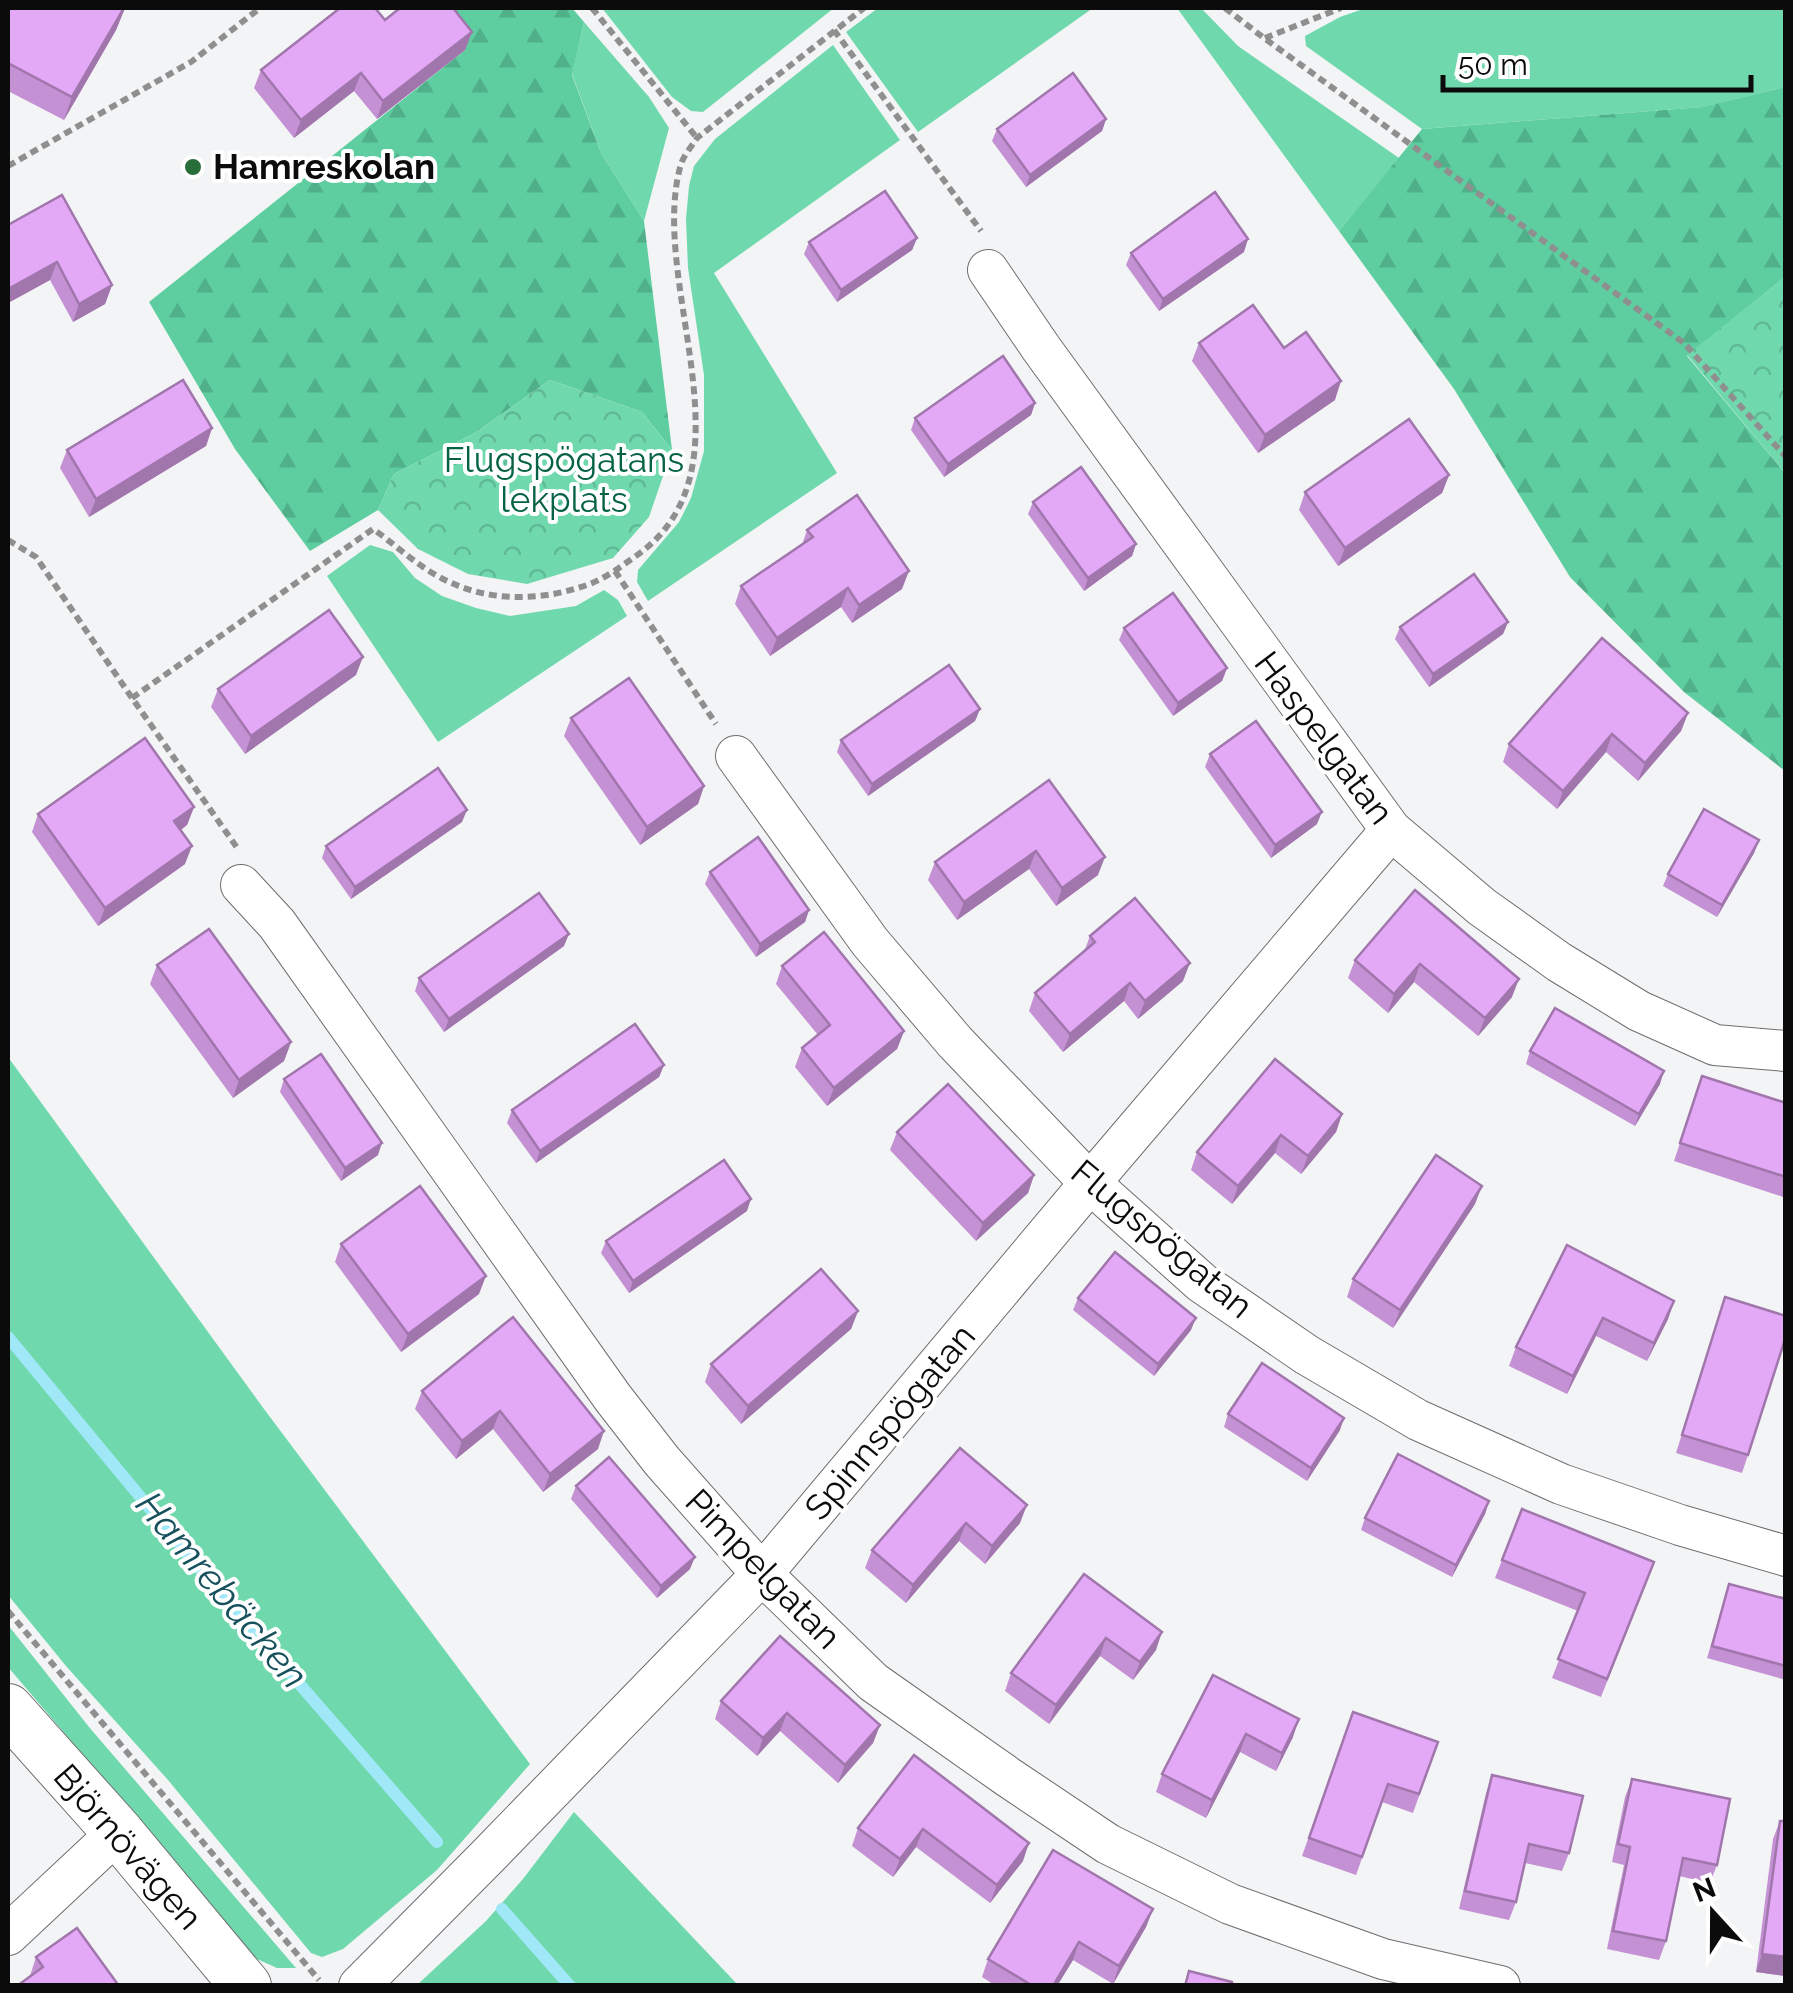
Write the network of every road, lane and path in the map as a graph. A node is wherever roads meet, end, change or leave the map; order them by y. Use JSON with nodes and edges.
{"nodes":[{"id":1,"x":260,"y":8,"type":"edge"},
{"id":2,"x":592,"y":8,"type":"edge"},
{"id":3,"x":864,"y":8,"type":"edge"},
{"id":4,"x":1226,"y":8,"type":"edge"},
{"id":5,"x":1340,"y":8,"type":"edge"},
{"id":6,"x":834,"y":30,"type":"junction"},
{"id":7,"x":1264,"y":38,"type":"junction"},
{"id":8,"x":697,"y":138,"type":"junction"},
{"id":9,"x":8,"y":166,"type":"edge"},
{"id":10,"x":988,"y":270,"type":"joint"},
{"id":11,"x":1786,"y":457,"type":"edge"},
{"id":12,"x":8,"y":540,"type":"edge"},
{"id":13,"x":614,"y":571,"type":"junction"},
{"id":14,"x":132,"y":698,"type":"junction"},
{"id":15,"x":736,"y":756,"type":"joint"},
{"id":16,"x":1391,"y":830,"type":"junction"},
{"id":17,"x":241,"y":885,"type":"joint"},
{"id":18,"x":1786,"y":1051,"type":"edge"},
{"id":19,"x":1090,"y":1183,"type":"junction"},
{"id":20,"x":1786,"y":1556,"type":"edge"},
{"id":21,"x":762,"y":1574,"type":"junction"},
{"id":22,"x":8,"y":1611,"type":"edge"},
{"id":23,"x":8,"y":1709,"type":"edge"},
{"id":24,"x":118,"y":1832,"type":"junction"},
{"id":25,"x":8,"y":1935,"type":"edge"},
{"id":26,"x":246,"y":1986,"type":"edge"},
{"id":27,"x":323,"y":1986,"type":"edge"},
{"id":28,"x":359,"y":1986,"type":"edge"},
{"id":29,"x":1500,"y":1986,"type":"edge"}],
"edges":[{"from":1,"to":9,"type":"path"},
{"from":2,"to":8,"type":"path"},
{"from":3,"to":6,"type":"path"},
{"from":4,"to":7,"type":"path"},
{"from":5,"to":7,"type":"path"},
{"from":6,"to":8,"type":"path"},
{"from":6,"to":10,"type":"path"},
{"from":7,"to":11,"type":"path"},
{"from":8,"to":13,"type":"path"},
{"from":10,"to":16,"type":"street","name":"Haspelgatan"},
{"from":12,"to":14,"type":"path"},
{"from":13,"to":14,"type":"path"},
{"from":13,"to":15,"type":"path"},
{"from":14,"to":17,"type":"path"},
{"from":15,"to":19,"type":"street","name":"Flugspögatan"},
{"from":16,"to":18,"type":"street","name":"Haspelgatan"},
{"from":16,"to":19,"type":"street","name":"Spinnspögatan"},
{"from":17,"to":21,"type":"street","name":"Pimpelgatan"},
{"from":19,"to":20,"type":"street","name":"Flugspögatan"},
{"from":19,"to":21,"type":"street","name":"Spinnspögatan"},
{"from":21,"to":28,"type":"street","name":"Spinnspögatan"},
{"from":21,"to":29,"type":"street","name":"Pimpelgatan"},
{"from":22,"to":27,"type":"path"},
{"from":23,"to":24,"type":"main road","name":"Björnövägen"},
{"from":24,"to":25,"type":"street"},
{"from":24,"to":26,"type":"main road","name":"Björnövägen"}]}
